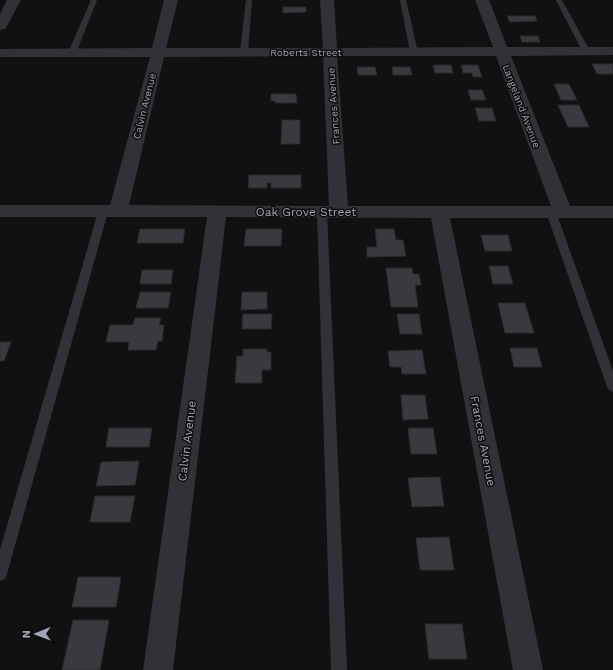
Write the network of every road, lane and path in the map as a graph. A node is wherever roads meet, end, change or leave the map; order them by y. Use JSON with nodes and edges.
{"nodes":[{"id":1,"x":14,"y":0,"type":"edge"},
{"id":2,"x":94,"y":0,"type":"edge"},
{"id":3,"x":171,"y":0,"type":"edge"},
{"id":4,"x":249,"y":0,"type":"edge"},
{"id":5,"x":327,"y":0,"type":"edge"},
{"id":6,"x":403,"y":0,"type":"edge"},
{"id":7,"x":482,"y":0,"type":"edge"},
{"id":8,"x":559,"y":0,"type":"edge"},
{"id":9,"x":1,"y":21,"type":"edge"},
{"id":10,"x":502,"y":51,"type":"junction"},
{"id":11,"x":586,"y":51,"type":"junction"},
{"id":12,"x":613,"y":51,"type":"edge"},
{"id":13,"x":244,"y":52,"type":"junction"},
{"id":14,"x":330,"y":52,"type":"junction"},
{"id":15,"x":414,"y":52,"type":"junction"},
{"id":16,"x":0,"y":53,"type":"edge"},
{"id":17,"x":72,"y":53,"type":"junction"},
{"id":18,"x":157,"y":53,"type":"junction"},
{"id":19,"x":0,"y":211,"type":"edge"},
{"id":20,"x":110,"y":212,"type":"junction"},
{"id":21,"x":217,"y":212,"type":"junction"},
{"id":22,"x":331,"y":212,"type":"junction"},
{"id":23,"x":439,"y":212,"type":"junction"},
{"id":24,"x":557,"y":212,"type":"junction"},
{"id":25,"x":613,"y":212,"type":"edge"},
{"id":26,"x":613,"y":387,"type":"edge"},
{"id":27,"x":0,"y":574,"type":"edge"},
{"id":28,"x":158,"y":670,"type":"edge"},
{"id":29,"x":340,"y":670,"type":"edge"},
{"id":30,"x":528,"y":670,"type":"edge"}],
"edges":[{"from":1,"to":9,"type":"street"},
{"from":2,"to":17,"type":"lane"},
{"from":3,"to":18,"type":"street","name":"Calvin Avenue"},
{"from":4,"to":13,"type":"lane"},
{"from":5,"to":14,"type":"street","name":"Frances Avenue"},
{"from":6,"to":15,"type":"lane"},
{"from":7,"to":10,"type":"street","name":"Langeland Avenue"},
{"from":8,"to":11,"type":"lane"},
{"from":10,"to":11,"type":"street","name":"Roberts Street"},
{"from":10,"to":15,"type":"street","name":"Roberts Street"},
{"from":10,"to":24,"type":"street","name":"Langeland Avenue"},
{"from":11,"to":12,"type":"street","name":"Roberts Street"},
{"from":13,"to":14,"type":"street","name":"Roberts Street"},
{"from":13,"to":18,"type":"street","name":"Roberts Street"},
{"from":14,"to":15,"type":"street","name":"Roberts Street"},
{"from":14,"to":22,"type":"street","name":"Frances Avenue"},
{"from":16,"to":17,"type":"street","name":"Roberts Street"},
{"from":17,"to":18,"type":"street","name":"Roberts Street"},
{"from":18,"to":20,"type":"street","name":"Calvin Avenue"},
{"from":19,"to":20,"type":"street","name":"Oak Grove Street"},
{"from":20,"to":21,"type":"street","name":"Oak Grove Street"},
{"from":20,"to":27,"type":"lane"},
{"from":21,"to":22,"type":"street","name":"Oak Grove Street"},
{"from":21,"to":28,"type":"street","name":"Calvin Avenue"},
{"from":22,"to":23,"type":"street","name":"Oak Grove Street"},
{"from":22,"to":29,"type":"lane"},
{"from":23,"to":24,"type":"street","name":"Oak Grove Street"},
{"from":23,"to":30,"type":"street","name":"Frances Avenue"},
{"from":24,"to":25,"type":"street","name":"Oak Grove Street"},
{"from":24,"to":26,"type":"lane"}]}
